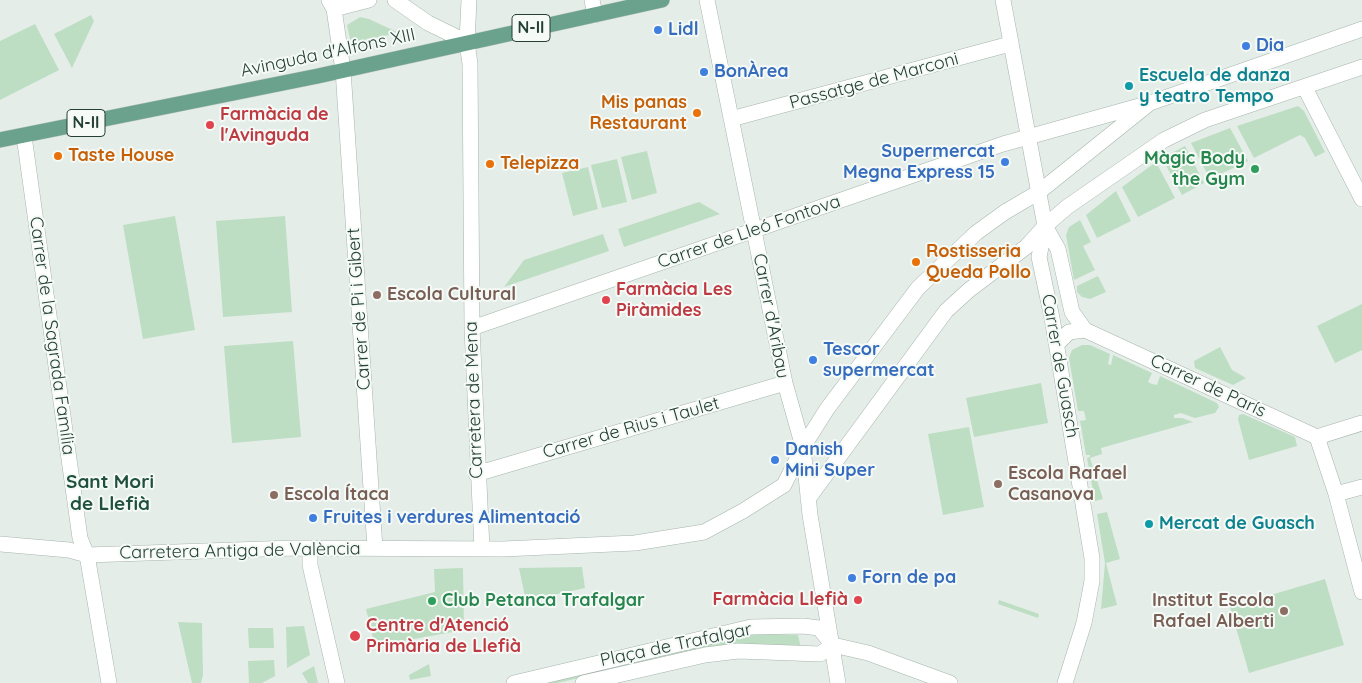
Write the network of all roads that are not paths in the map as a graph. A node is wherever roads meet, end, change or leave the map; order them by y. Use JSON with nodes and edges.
{"nodes":[{"id":1,"x":369,"y":0,"type":"edge"},
{"id":2,"x":395,"y":0,"type":"edge"},
{"id":3,"x":469,"y":0,"type":"edge"},
{"id":4,"x":662,"y":0,"type":"edge"},
{"id":5,"x":707,"y":0,"type":"edge"},
{"id":6,"x":1002,"y":0,"type":"edge"},
{"id":7,"x":332,"y":4,"type":"edge"},
{"id":8,"x":594,"y":8,"type":"edge"},
{"id":9,"x":1362,"y":29,"type":"edge"},
{"id":10,"x":466,"y":42,"type":"junction"},
{"id":11,"x":1010,"y":44,"type":"junction"},
{"id":12,"x":1362,"y":67,"type":"edge"},
{"id":13,"x":343,"y":70,"type":"junction"},
{"id":14,"x":1305,"y":88,"type":"junction"},
{"id":15,"x":1150,"y":103,"type":"junction"},
{"id":16,"x":735,"y":118,"type":"junction"},
{"id":17,"x":24,"y":136,"type":"junction"},
{"id":18,"x":1027,"y":136,"type":"junction"},
{"id":19,"x":0,"y":140,"type":"edge"},
{"id":20,"x":1039,"y":192,"type":"junction"},
{"id":21,"x":1362,"y":199,"type":"edge"},
{"id":22,"x":1045,"y":226,"type":"junction"},
{"id":23,"x":754,"y":231,"type":"junction"},
{"id":24,"x":472,"y":328,"type":"junction"},
{"id":25,"x":1085,"y":330,"type":"junction"},
{"id":26,"x":1056,"y":344,"type":"junction"},
{"id":27,"x":785,"y":383,"type":"junction"},
{"id":28,"x":1362,"y":423,"type":"edge"},
{"id":29,"x":1317,"y":437,"type":"junction"},
{"id":30,"x":803,"y":447,"type":"junction"},
{"id":31,"x":476,"y":474,"type":"junction"},
{"id":32,"x":784,"y":485,"type":"junction"},
{"id":33,"x":1362,"y":487,"type":"edge"},
{"id":34,"x":1336,"y":494,"type":"junction"},
{"id":35,"x":808,"y":499,"type":"junction"},
{"id":36,"x":0,"y":544,"type":"edge"},
{"id":37,"x":310,"y":548,"type":"junction"},
{"id":38,"x":376,"y":548,"type":"junction"},
{"id":39,"x":482,"y":549,"type":"junction"},
{"id":40,"x":88,"y":555,"type":"junction"},
{"id":41,"x":1362,"y":592,"type":"edge"},
{"id":42,"x":833,"y":645,"type":"junction"},
{"id":43,"x":109,"y":683,"type":"edge"},
{"id":44,"x":338,"y":683,"type":"edge"},
{"id":45,"x":514,"y":683,"type":"edge"},
{"id":46,"x":583,"y":683,"type":"edge"},
{"id":47,"x":838,"y":683,"type":"edge"},
{"id":48,"x":950,"y":683,"type":"edge"},
{"id":49,"x":1065,"y":683,"type":"edge"}],
"edges":[{"from":1,"to":7,"type":"street"},
{"from":2,"to":10,"type":"street"},
{"from":3,"to":10,"type":"street","name":"Carretera de Mena"},
{"from":4,"to":8,"type":"main road","name":"Avinguda d'Alfons XIII","number":"N-II"},
{"from":5,"to":16,"type":"street","name":"Carrer d'Aribau"},
{"from":6,"to":11,"type":"street","name":"Carrer de Guasch"},
{"from":7,"to":13,"type":"street","name":"Carrer de Pi i Gibert"},
{"from":8,"to":10,"type":"main road","name":"Avinguda d'Alfons XIII","number":"N-II"},
{"from":9,"to":15,"type":"street","name":"Carrer de Lleó Fontova"},
{"from":10,"to":13,"type":"main road","name":"Avinguda d'Alfons XIII","number":"N-II"},
{"from":10,"to":24,"type":"street","name":"Carretera de Mena"},
{"from":11,"to":16,"type":"street","name":"Passatge de Marconi"},
{"from":11,"to":18,"type":"street","name":"Carrer de Guasch"},
{"from":12,"to":14,"type":"street"},
{"from":13,"to":17,"type":"main road","name":"Avinguda d'Alfons XIII","number":"N-II"},
{"from":13,"to":38,"type":"street","name":"Carrer de Pi i Gibert"},
{"from":14,"to":21,"type":"street"},
{"from":14,"to":22,"type":"street"},
{"from":15,"to":18,"type":"street","name":"Carrer de Lleó Fontova"},
{"from":15,"to":20,"type":"street"},
{"from":16,"to":23,"type":"street","name":"Carrer d'Aribau"},
{"from":17,"to":19,"type":"main road","name":"Avinguda d'Alfons XIII","number":"N-II"},
{"from":17,"to":40,"type":"street","name":"Carrer de la Sagrada Família"},
{"from":18,"to":20,"type":"street","name":"Carrer de Guasch"},
{"from":18,"to":23,"type":"street","name":"Carrer de Lleó Fontova"},
{"from":20,"to":22,"type":"street","name":"Carrer de Guasch"},
{"from":20,"to":30,"type":"street"},
{"from":22,"to":25,"type":"street","name":"Carrer de Guasch"},
{"from":22,"to":26,"type":"street","name":"Carrer de Guasch"},
{"from":22,"to":35,"type":"street"},
{"from":23,"to":24,"type":"street","name":"Carrer de Lleó Fontova"},
{"from":23,"to":27,"type":"street","name":"Carrer d'Aribau"},
{"from":24,"to":31,"type":"street","name":"Carretera de Mena"},
{"from":25,"to":26,"type":"street"},
{"from":25,"to":29,"type":"street","name":"Carrer de París"},
{"from":26,"to":49,"type":"street","name":"Carrer de Guasch"},
{"from":27,"to":30,"type":"street","name":"Carrer d'Aribau"},
{"from":27,"to":31,"type":"street","name":"Carrer de Rius i Taulet"},
{"from":28,"to":29,"type":"street"},
{"from":29,"to":34,"type":"street"},
{"from":30,"to":32,"type":"street"},
{"from":30,"to":35,"type":"street"},
{"from":31,"to":39,"type":"street","name":"Carretera de Mena"},
{"from":32,"to":35,"type":"street"},
{"from":32,"to":39,"type":"street"},
{"from":33,"to":34,"type":"street"},
{"from":34,"to":41,"type":"street"},
{"from":35,"to":42,"type":"street"},
{"from":36,"to":40,"type":"street","name":"Carretera Antiga de València"},
{"from":37,"to":38,"type":"street","name":"Carretera Antiga de València"},
{"from":37,"to":40,"type":"street","name":"Carretera Antiga de València"},
{"from":37,"to":44,"type":"street"},
{"from":38,"to":39,"type":"street","name":"Carretera Antiga de València"},
{"from":40,"to":43,"type":"street","name":"Carrer de la Sagrada Família"},
{"from":42,"to":45,"type":"street","name":"Plaça de Trafalgar"},
{"from":42,"to":46,"type":"street","name":"Plaça de Trafalgar"},
{"from":42,"to":47,"type":"street"},
{"from":42,"to":48,"type":"street"}]}
